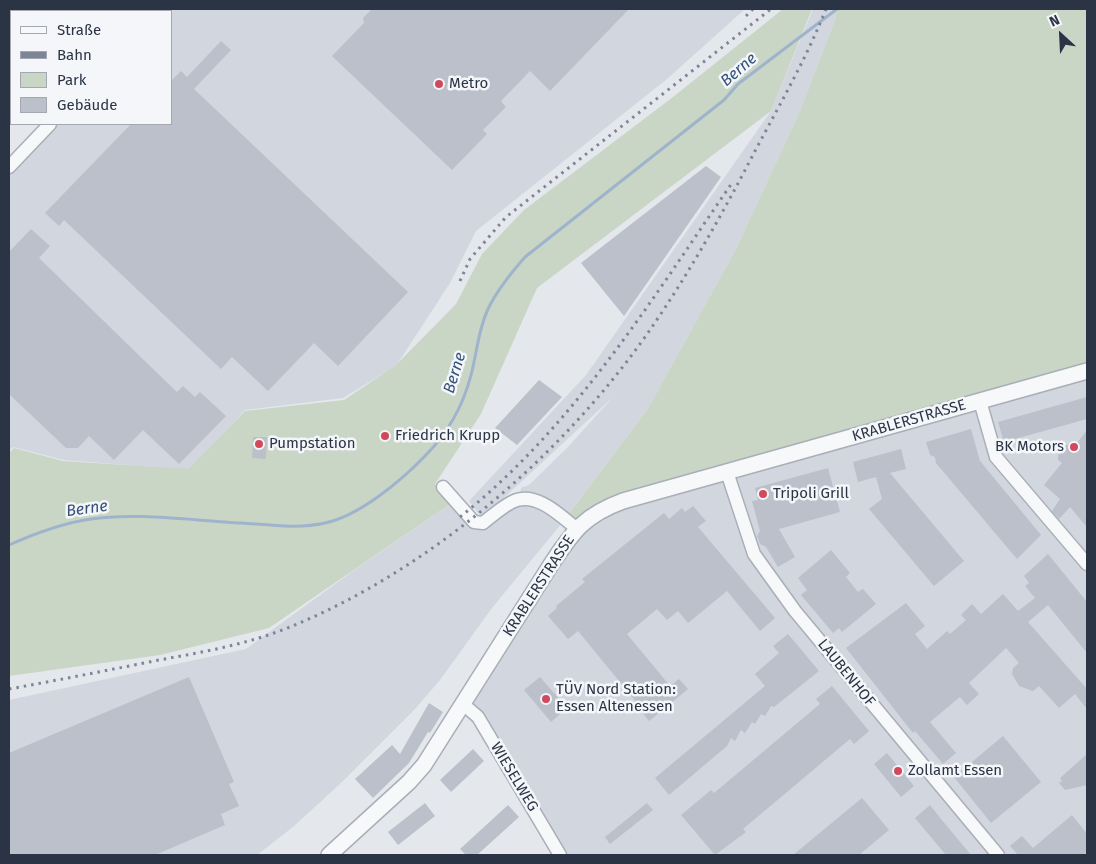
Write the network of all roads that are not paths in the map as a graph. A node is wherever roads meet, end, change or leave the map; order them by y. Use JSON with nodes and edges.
{"nodes":[{"id":1,"x":49,"y":125,"type":"edge"},
{"id":2,"x":9,"y":168,"type":"edge"},
{"id":3,"x":1087,"y":371,"type":"edge"},
{"id":4,"x":980,"y":401,"type":"junction"},
{"id":5,"x":727,"y":472,"type":"junction"},
{"id":6,"x":443,"y":487,"type":"dead end"},
{"id":7,"x":577,"y":529,"type":"junction"},
{"id":8,"x":1087,"y":564,"type":"edge"},
{"id":9,"x":463,"y":704,"type":"junction"},
{"id":10,"x":329,"y":855,"type":"edge"},
{"id":11,"x":560,"y":855,"type":"edge"},
{"id":12,"x":998,"y":855,"type":"edge"}],
"edges":[{"from":1,"to":2,"type":"street"},
{"from":3,"to":4,"type":"street","name":"KRABLERSTRASSE"},
{"from":4,"to":5,"type":"street","name":"KRABLERSTRASSE"},
{"from":4,"to":8,"type":"street","name":"KRABLERSTRASSE"},
{"from":5,"to":7,"type":"street","name":"KRABLERSTRASSE"},
{"from":5,"to":12,"type":"street","name":"LAUBENHOF"},
{"from":6,"to":7,"type":"street"},
{"from":7,"to":9,"type":"street","name":"KRABLERSTRASSE"},
{"from":9,"to":10,"type":"street","name":"KRABLERSTRASSE"},
{"from":9,"to":11,"type":"street","name":"WIESELWEG"}]}
